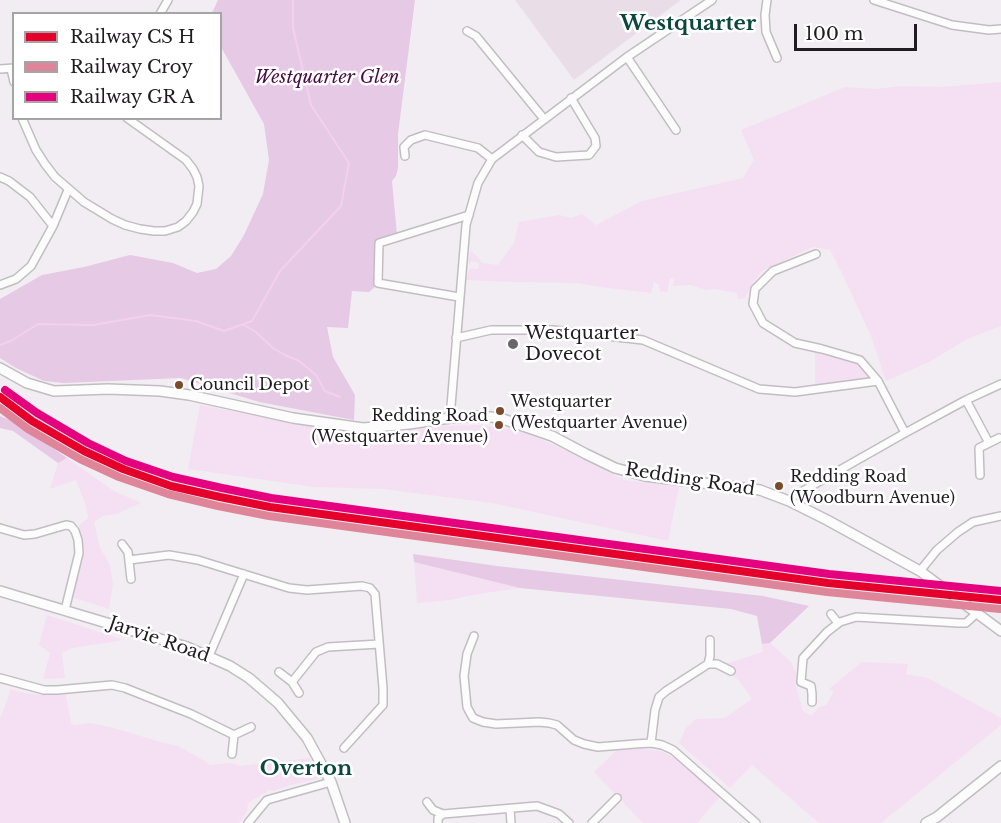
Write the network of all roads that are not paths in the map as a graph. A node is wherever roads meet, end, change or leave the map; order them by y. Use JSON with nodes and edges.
{"nodes":[{"id":1,"x":712,"y":0,"type":"edge"},
{"id":2,"x":767,"y":0,"type":"edge"},
{"id":3,"x":877,"y":0,"type":"edge"},
{"id":4,"x":1001,"y":29,"type":"edge"},
{"id":5,"x":467,"y":31,"type":"dead end"},
{"id":6,"x":627,"y":57,"type":"junction"},
{"id":7,"x":777,"y":58,"type":"dead end"},
{"id":8,"x":12,"y":68,"type":"edge"},
{"id":9,"x":0,"y":69,"type":"edge"},
{"id":10,"x":571,"y":98,"type":"junction"},
{"id":11,"x":544,"y":119,"type":"junction"},
{"id":12,"x":23,"y":120,"type":"edge"},
{"id":13,"x":130,"y":120,"type":"edge"},
{"id":14,"x":676,"y":130,"type":"dead end"},
{"id":15,"x":522,"y":135,"type":"junction"},
{"id":16,"x":405,"y":156,"type":"dead end"},
{"id":17,"x":492,"y":159,"type":"junction"},
{"id":18,"x":0,"y":177,"type":"edge"},
{"id":19,"x":68,"y":190,"type":"junction"},
{"id":20,"x":469,"y":215,"type":"junction"},
{"id":21,"x":53,"y":226,"type":"junction"},
{"id":22,"x":816,"y":254,"type":"dead end"},
{"id":23,"x":0,"y":285,"type":"edge"},
{"id":24,"x":459,"y":297,"type":"junction"},
{"id":25,"x":456,"y":338,"type":"junction"},
{"id":26,"x":0,"y":368,"type":"edge"},
{"id":27,"x":878,"y":381,"type":"junction"},
{"id":28,"x":1001,"y":384,"type":"edge"},
{"id":29,"x":966,"y":400,"type":"junction"},
{"id":30,"x":450,"y":418,"type":"junction"},
{"id":31,"x":905,"y":433,"type":"junction"},
{"id":32,"x":999,"y":438,"type":"dead end"},
{"id":33,"x":989,"y":443,"type":"junction"},
{"id":34,"x":980,"y":475,"type":"dead end"},
{"id":35,"x":789,"y":501,"type":"junction"},
{"id":36,"x":1001,"y":516,"type":"edge"},
{"id":37,"x":0,"y":528,"type":"edge"},
{"id":38,"x":122,"y":544,"type":"dead end"},
{"id":39,"x":129,"y":560,"type":"junction"},
{"id":40,"x":920,"y":571,"type":"junction"},
{"id":41,"x":244,"y":574,"type":"junction"},
{"id":42,"x":131,"y":579,"type":"dead end"},
{"id":43,"x":0,"y":591,"type":"edge"},
{"id":44,"x":65,"y":610,"type":"junction"},
{"id":45,"x":977,"y":613,"type":"junction"},
{"id":46,"x":831,"y":614,"type":"dead end"},
{"id":47,"x":838,"y":623,"type":"junction"},
{"id":48,"x":1001,"y":631,"type":"edge"},
{"id":49,"x":474,"y":636,"type":"dead end"},
{"id":50,"x":710,"y":640,"type":"dead end"},
{"id":51,"x":379,"y":644,"type":"junction"},
{"id":52,"x":209,"y":656,"type":"junction"},
{"id":53,"x":708,"y":664,"type":"junction"},
{"id":54,"x":731,"y":670,"type":"dead end"},
{"id":55,"x":279,"y":672,"type":"dead end"},
{"id":56,"x":0,"y":678,"type":"edge"},
{"id":57,"x":292,"y":682,"type":"junction"},
{"id":58,"x":299,"y":693,"type":"dead end"},
{"id":59,"x":812,"y":702,"type":"dead end"},
{"id":60,"x":251,"y":728,"type":"dead end"},
{"id":61,"x":234,"y":735,"type":"junction"},
{"id":62,"x":651,"y":743,"type":"junction"},
{"id":63,"x":344,"y":748,"type":"dead end"},
{"id":64,"x":232,"y":754,"type":"dead end"},
{"id":65,"x":1001,"y":766,"type":"edge"},
{"id":66,"x":332,"y":782,"type":"junction"},
{"id":67,"x":617,"y":798,"type":"dead end"},
{"id":68,"x":427,"y":802,"type":"dead end"},
{"id":69,"x":510,"y":808,"type":"junction"},
{"id":70,"x":443,"y":814,"type":"junction"},
{"id":71,"x":747,"y":820,"type":"edge"},
{"id":72,"x":248,"y":823,"type":"edge"},
{"id":73,"x":345,"y":823,"type":"edge"},
{"id":74,"x":438,"y":823,"type":"edge"},
{"id":75,"x":511,"y":823,"type":"edge"},
{"id":76,"x":570,"y":823,"type":"edge"},
{"id":77,"x":592,"y":823,"type":"edge"},
{"id":78,"x":756,"y":823,"type":"edge"},
{"id":79,"x":926,"y":823,"type":"edge"}],
"edges":[{"from":1,"to":6,"type":"street"},
{"from":2,"to":7,"type":"street"},
{"from":3,"to":4,"type":"street"},
{"from":5,"to":11,"type":"street"},
{"from":6,"to":10,"type":"street"},
{"from":6,"to":14,"type":"street"},
{"from":8,"to":9,"type":"street"},
{"from":10,"to":11,"type":"street"},
{"from":10,"to":15,"type":"street"},
{"from":11,"to":15,"type":"street"},
{"from":12,"to":19,"type":"street"},
{"from":13,"to":19,"type":"street"},
{"from":15,"to":17,"type":"street"},
{"from":16,"to":17,"type":"street"},
{"from":17,"to":20,"type":"street"},
{"from":18,"to":21,"type":"street"},
{"from":19,"to":21,"type":"street"},
{"from":20,"to":24,"type":"street"},
{"from":20,"to":24,"type":"street"},
{"from":21,"to":23,"type":"street"},
{"from":22,"to":27,"type":"street"},
{"from":24,"to":25,"type":"street"},
{"from":25,"to":27,"type":"street"},
{"from":25,"to":30,"type":"street"},
{"from":26,"to":30,"type":"main road","name":"Redding Road"},
{"from":27,"to":31,"type":"street"},
{"from":28,"to":29,"type":"street"},
{"from":29,"to":31,"type":"street"},
{"from":29,"to":33,"type":"street"},
{"from":30,"to":35,"type":"main road","name":"Redding Road"},
{"from":31,"to":35,"type":"street"},
{"from":32,"to":33,"type":"street"},
{"from":33,"to":34,"type":"street"},
{"from":35,"to":40,"type":"main road","name":"Redding Road"},
{"from":36,"to":40,"type":"street"},
{"from":37,"to":44,"type":"street"},
{"from":38,"to":39,"type":"street"},
{"from":39,"to":41,"type":"street"},
{"from":39,"to":42,"type":"street"},
{"from":40,"to":45,"type":"main road","name":"Redding Road"},
{"from":41,"to":51,"type":"street"},
{"from":41,"to":52,"type":"street"},
{"from":43,"to":44,"type":"main road","name":"Jarvie Road"},
{"from":44,"to":52,"type":"main road","name":"Jarvie Road"},
{"from":45,"to":47,"type":"street"},
{"from":45,"to":48,"type":"main road","name":"Redding Road"},
{"from":46,"to":47,"type":"street"},
{"from":47,"to":59,"type":"street"},
{"from":49,"to":62,"type":"street"},
{"from":50,"to":53,"type":"street"},
{"from":51,"to":57,"type":"street"},
{"from":51,"to":63,"type":"street"},
{"from":52,"to":66,"type":"main road","name":"Jarvie Road"},
{"from":53,"to":54,"type":"street"},
{"from":53,"to":62,"type":"street"},
{"from":55,"to":57,"type":"street"},
{"from":56,"to":61,"type":"street"},
{"from":57,"to":58,"type":"street"},
{"from":60,"to":61,"type":"street"},
{"from":61,"to":64,"type":"street"},
{"from":62,"to":71,"type":"street"},
{"from":65,"to":79,"type":"main road"},
{"from":66,"to":72,"type":"street"},
{"from":66,"to":73,"type":"main road","name":"Jarvie Road"},
{"from":67,"to":77,"type":"street"},
{"from":68,"to":70,"type":"street"},
{"from":69,"to":70,"type":"street"},
{"from":69,"to":75,"type":"street"},
{"from":69,"to":76,"type":"street"},
{"from":70,"to":74,"type":"street"},
{"from":71,"to":78,"type":"street"}]}
